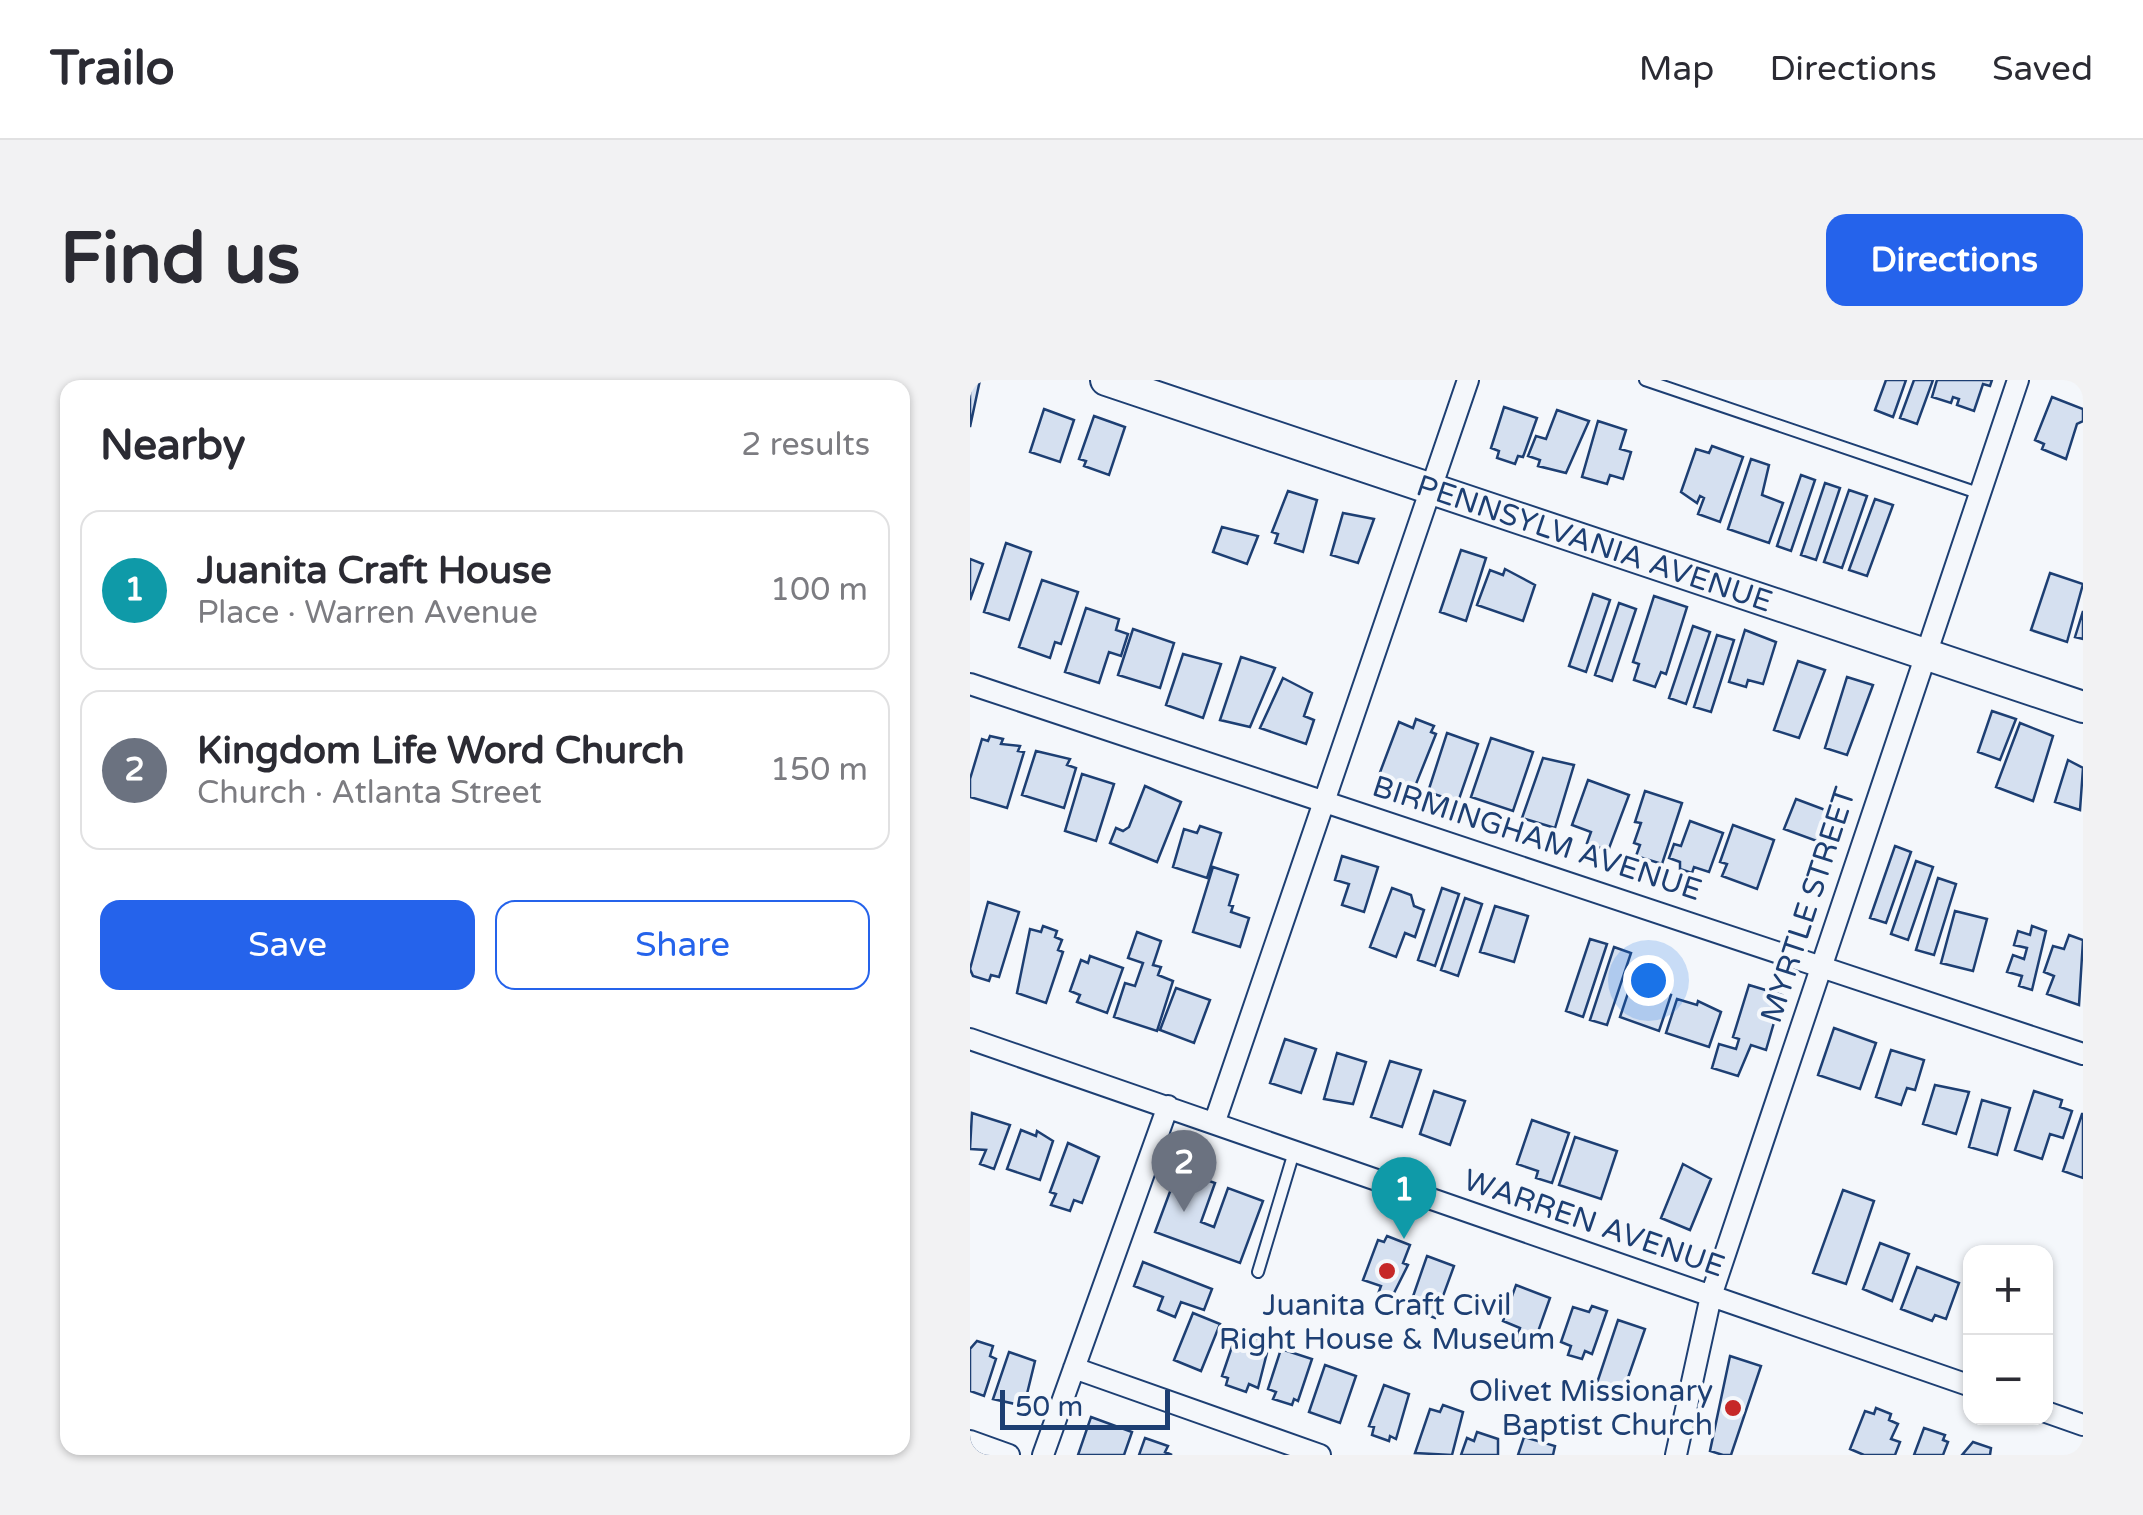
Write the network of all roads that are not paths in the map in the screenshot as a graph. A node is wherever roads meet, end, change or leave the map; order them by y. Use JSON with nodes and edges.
{"nodes":[{"id":1,"x":1106,"y":380,"type":"edge"},
{"id":2,"x":1468,"y":380,"type":"edge"},
{"id":3,"x":1646,"y":380,"type":"edge"},
{"id":4,"x":2018,"y":380,"type":"edge"},
{"id":5,"x":1432,"y":489,"type":"junction"},
{"id":6,"x":1978,"y":493,"type":"junction"},
{"id":7,"x":1923,"y":652,"type":"junction"},
{"id":8,"x":970,"y":684,"type":"edge"},
{"id":9,"x":2083,"y":707,"type":"edge"},
{"id":10,"x":1324,"y":799,"type":"junction"},
{"id":11,"x":1820,"y":964,"type":"junction"},
{"id":12,"x":970,"y":1039,"type":"edge"},
{"id":13,"x":2083,"y":1054,"type":"edge"},
{"id":14,"x":1168,"y":1106,"type":"junction"},
{"id":15,"x":1215,"y":1122,"type":"junction"},
{"id":16,"x":1294,"y":1151,"type":"junction"},
{"id":17,"x":1258,"y":1272,"type":"dead end"},
{"id":18,"x":1710,"y":1296,"type":"junction"},
{"id":19,"x":1074,"y":1368,"type":"junction"},
{"id":20,"x":1963,"y":1384,"type":"edge"},
{"id":21,"x":2053,"y":1415,"type":"edge"},
{"id":22,"x":2083,"y":1426,"type":"edge"},
{"id":23,"x":970,"y":1442,"type":"edge"},
{"id":24,"x":1009,"y":1455,"type":"edge"},
{"id":25,"x":1043,"y":1455,"type":"edge"},
{"id":26,"x":1320,"y":1455,"type":"edge"},
{"id":27,"x":1676,"y":1455,"type":"edge"}],
"edges":[{"from":1,"to":5,"type":"street","name":"PENNSYLVANIA AVENUE"},
{"from":2,"to":5,"type":"street"},
{"from":3,"to":6,"type":"lane"},
{"from":4,"to":6,"type":"street","name":"MYRTLE STREET"},
{"from":5,"to":7,"type":"street","name":"PENNSYLVANIA AVENUE"},
{"from":5,"to":10,"type":"street"},
{"from":6,"to":7,"type":"street","name":"MYRTLE STREET"},
{"from":7,"to":9,"type":"street","name":"PENNSYLVANIA AVENUE"},
{"from":7,"to":11,"type":"street","name":"MYRTLE STREET"},
{"from":8,"to":10,"type":"street","name":"BIRMINGHAM AVENUE"},
{"from":10,"to":11,"type":"street","name":"BIRMINGHAM AVENUE"},
{"from":10,"to":15,"type":"street"},
{"from":11,"to":13,"type":"street","name":"BIRMINGHAM AVENUE"},
{"from":11,"to":18,"type":"street","name":"MYRTLE STREET"},
{"from":12,"to":14,"type":"street","name":"WARREN AVENUE"},
{"from":14,"to":15,"type":"street","name":"WARREN AVENUE"},
{"from":14,"to":19,"type":"street"},
{"from":15,"to":16,"type":"street","name":"WARREN AVENUE"},
{"from":16,"to":17,"type":"lane"},
{"from":16,"to":18,"type":"street","name":"WARREN AVENUE"},
{"from":18,"to":20,"type":"street","name":"WARREN AVENUE"},
{"from":18,"to":27,"type":"street","name":"MYRTLE STREET"},
{"from":19,"to":25,"type":"street"},
{"from":19,"to":26,"type":"street"},
{"from":21,"to":22,"type":"street"},
{"from":23,"to":24,"type":"street"}]}
